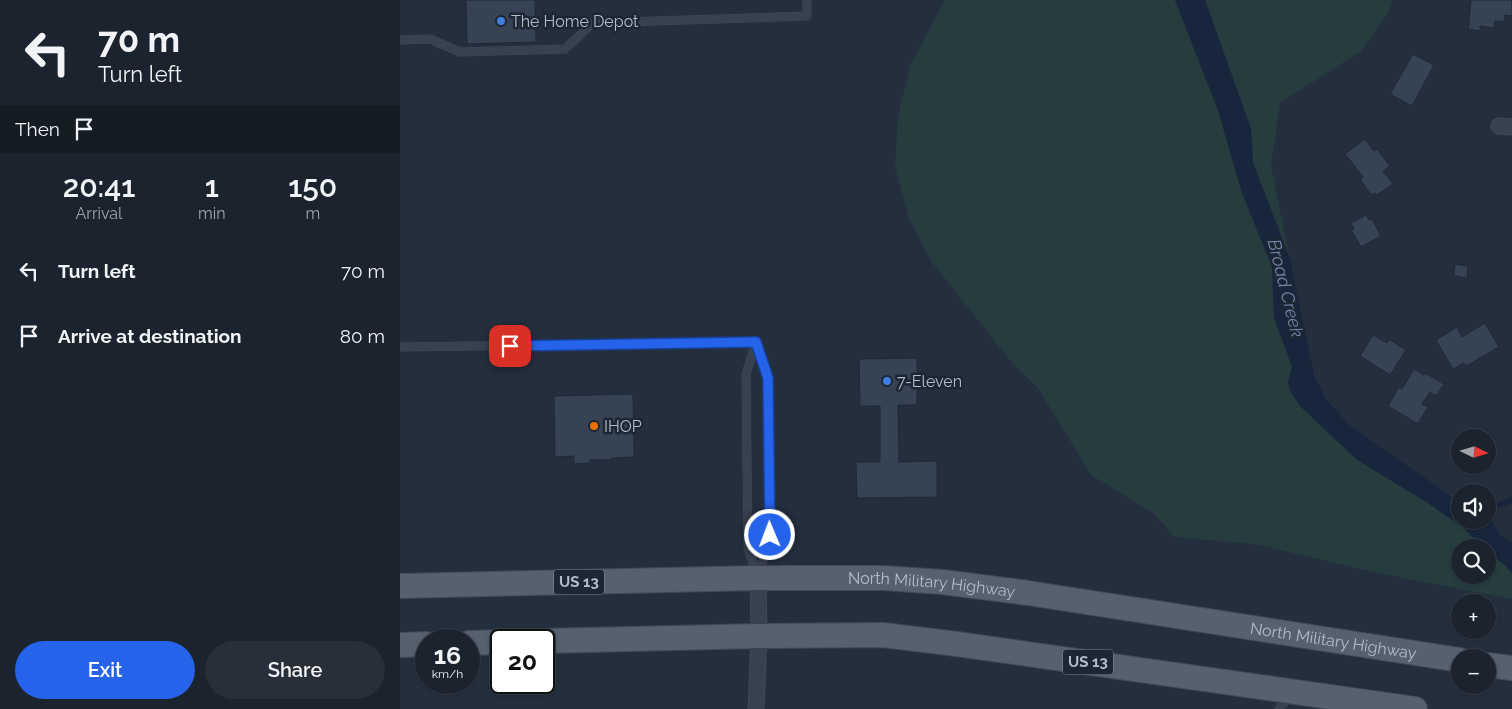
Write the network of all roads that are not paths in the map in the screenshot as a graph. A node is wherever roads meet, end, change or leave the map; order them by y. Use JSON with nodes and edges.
{"nodes":[{"id":1,"x":807,"y":0,"type":"edge"},
{"id":2,"x":400,"y":40,"type":"edge"},
{"id":3,"x":756,"y":342,"type":"junction"},
{"id":4,"x":400,"y":347,"type":"edge"},
{"id":5,"x":758,"y":578,"type":"junction"},
{"id":6,"x":400,"y":586,"type":"edge"},
{"id":7,"x":759,"y":636,"type":"junction"},
{"id":8,"x":555,"y":641,"type":"edge"},
{"id":9,"x":415,"y":644,"type":"edge"},
{"id":10,"x":400,"y":645,"type":"edge"},
{"id":11,"x":1451,"y":659,"type":"edge"},
{"id":12,"x":1496,"y":666,"type":"edge"},
{"id":13,"x":1512,"y":668,"type":"edge"},
{"id":14,"x":1287,"y":700,"type":"edge"},
{"id":15,"x":756,"y":709,"type":"edge"},
{"id":16,"x":1415,"y":709,"type":"edge"}],
"edges":[{"from":1,"to":2,"type":"lane"},
{"from":3,"to":4,"type":"lane"},
{"from":3,"to":5,"type":"lane"},
{"from":3,"to":5,"type":"lane"},
{"from":5,"to":6,"type":"main road","name":"North Military Highway","number":"US 13"},
{"from":5,"to":7,"type":"street"},
{"from":5,"to":11,"type":"main road","name":"North Military Highway","number":"US 13"},
{"from":7,"to":8,"type":"main road","number":"US 13"},
{"from":7,"to":14,"type":"main road","number":"US 13"},
{"from":7,"to":15,"type":"street"},
{"from":9,"to":10,"type":"main road"},
{"from":12,"to":13,"type":"main road"},
{"from":14,"to":16,"type":"main road","number":"US 13"}]}
